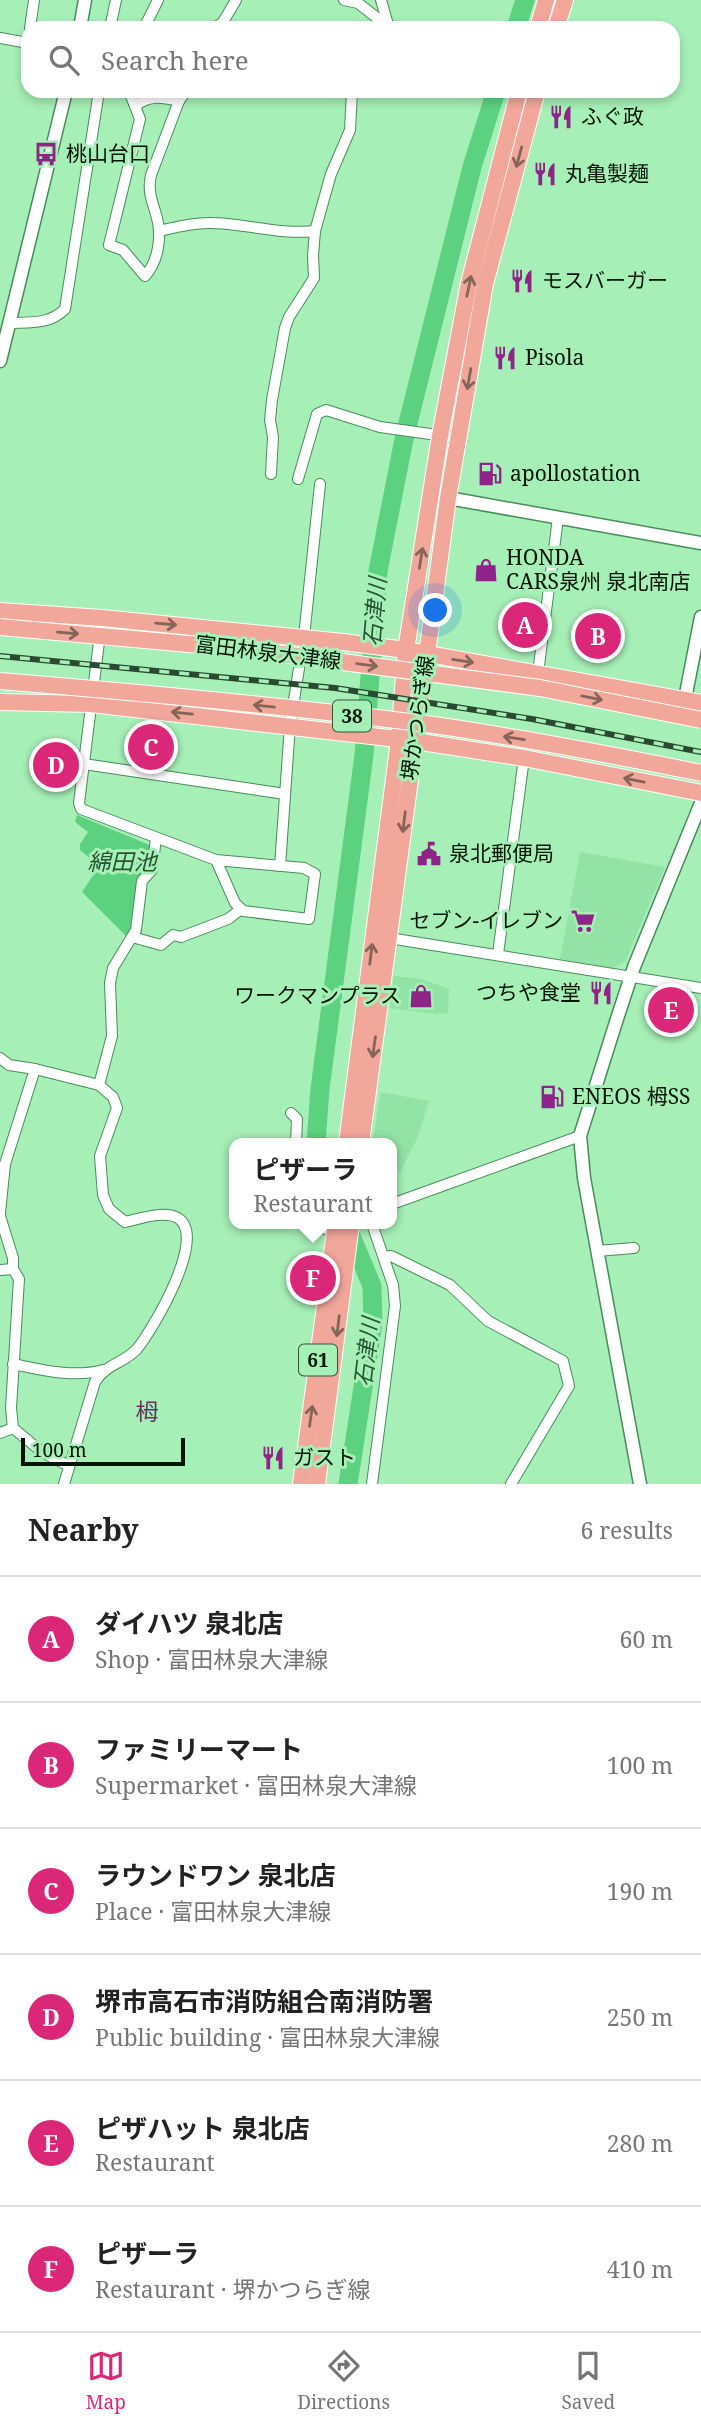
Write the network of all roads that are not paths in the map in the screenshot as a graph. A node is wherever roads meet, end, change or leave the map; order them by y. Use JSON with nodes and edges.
{"nodes":[{"id":1,"x":34,"y":0,"type":"edge"},
{"id":2,"x":85,"y":0,"type":"edge"},
{"id":3,"x":116,"y":0,"type":"edge"},
{"id":4,"x":158,"y":0,"type":"edge"},
{"id":5,"x":236,"y":0,"type":"edge"},
{"id":6,"x":344,"y":0,"type":"edge"},
{"id":7,"x":381,"y":0,"type":"edge"},
{"id":8,"x":547,"y":0,"type":"edge"},
{"id":9,"x":565,"y":0,"type":"edge"},
{"id":10,"x":31,"y":21,"type":"edge"},
{"id":11,"x":81,"y":21,"type":"edge"},
{"id":12,"x":112,"y":21,"type":"edge"},
{"id":13,"x":148,"y":21,"type":"edge"},
{"id":14,"x":224,"y":21,"type":"edge"},
{"id":15,"x":380,"y":21,"type":"edge"},
{"id":16,"x":387,"y":21,"type":"edge"},
{"id":17,"x":540,"y":21,"type":"edge"},
{"id":18,"x":558,"y":21,"type":"edge"},
{"id":19,"x":0,"y":38,"type":"edge"},
{"id":20,"x":21,"y":42,"type":"edge"},
{"id":21,"x":64,"y":98,"type":"edge"},
{"id":22,"x":98,"y":98,"type":"edge"},
{"id":23,"x":132,"y":98,"type":"edge"},
{"id":24,"x":150,"y":98,"type":"edge"},
{"id":25,"x":167,"y":98,"type":"edge"},
{"id":26,"x":181,"y":98,"type":"edge"},
{"id":27,"x":352,"y":98,"type":"edge"},
{"id":28,"x":517,"y":98,"type":"edge"},
{"id":29,"x":535,"y":98,"type":"edge"},
{"id":30,"x":179,"y":101,"type":"junction"},
{"id":31,"x":135,"y":106,"type":"junction"},
{"id":32,"x":159,"y":231,"type":"junction"},
{"id":33,"x":315,"y":231,"type":"junction"},
{"id":34,"x":4,"y":323,"type":"edge"},
{"id":35,"x":0,"y":361,"type":"edge"},
{"id":36,"x":433,"y":435,"type":"junction"},
{"id":37,"x":458,"y":438,"type":"junction"},
{"id":38,"x":271,"y":474,"type":"dead end"},
{"id":39,"x":298,"y":479,"type":"dead end"},
{"id":40,"x":320,"y":484,"type":"dead end"},
{"id":41,"x":449,"y":498,"type":"junction"},
{"id":42,"x":558,"y":518,"type":"junction"},
{"id":43,"x":701,"y":543,"type":"edge"},
{"id":44,"x":0,"y":611,"type":"edge"},
{"id":45,"x":701,"y":617,"type":"edge"},
{"id":46,"x":102,"y":618,"type":"junction"},
{"id":47,"x":0,"y":627,"type":"edge"},
{"id":48,"x":304,"y":637,"type":"junction"},
{"id":49,"x":401,"y":650,"type":"junction"},
{"id":50,"x":427,"y":655,"type":"junction"},
{"id":51,"x":538,"y":673,"type":"junction"},
{"id":52,"x":0,"y":681,"type":"edge"},
{"id":53,"x":685,"y":699,"type":"junction"},
{"id":54,"x":0,"y":702,"type":"edge"},
{"id":55,"x":91,"y":704,"type":"junction"},
{"id":56,"x":701,"y":704,"type":"edge"},
{"id":57,"x":701,"y":720,"type":"edge"},
{"id":58,"x":290,"y":725,"type":"junction"},
{"id":59,"x":400,"y":739,"type":"junction"},
{"id":60,"x":524,"y":758,"type":"junction"},
{"id":61,"x":84,"y":764,"type":"junction"},
{"id":62,"x":701,"y":773,"type":"edge"},
{"id":63,"x":701,"y":793,"type":"edge"},
{"id":64,"x":285,"y":794,"type":"junction"},
{"id":65,"x":701,"y":803,"type":"edge"},
{"id":66,"x":156,"y":838,"type":"junction"},
{"id":67,"x":216,"y":860,"type":"junction"},
{"id":68,"x":280,"y":866,"type":"junction"},
{"id":69,"x":241,"y":909,"type":"junction"},
{"id":70,"x":132,"y":937,"type":"junction"},
{"id":71,"x":390,"y":938,"type":"junction"},
{"id":72,"x":498,"y":954,"type":"junction"},
{"id":73,"x":630,"y":978,"type":"junction"},
{"id":74,"x":701,"y":988,"type":"edge"},
{"id":75,"x":0,"y":1058,"type":"edge"},
{"id":76,"x":35,"y":1069,"type":"junction"},
{"id":77,"x":99,"y":1085,"type":"junction"},
{"id":78,"x":291,"y":1113,"type":"dead end"},
{"id":79,"x":580,"y":1136,"type":"junction"},
{"id":80,"x":296,"y":1138,"type":"edge"},
{"id":81,"x":348,"y":1138,"type":"edge"},
{"id":82,"x":362,"y":1138,"type":"edge"},
{"id":83,"x":397,"y":1202,"type":"edge"},
{"id":84,"x":0,"y":1214,"type":"edge"},
{"id":85,"x":332,"y":1229,"type":"edge"},
{"id":86,"x":350,"y":1229,"type":"edge"},
{"id":87,"x":374,"y":1229,"type":"edge"},
{"id":88,"x":634,"y":1248,"type":"dead end"},
{"id":89,"x":597,"y":1251,"type":"junction"},
{"id":90,"x":384,"y":1257,"type":"junction"},
{"id":91,"x":13,"y":1269,"type":"junction"},
{"id":92,"x":0,"y":1270,"type":"edge"},
{"id":93,"x":13,"y":1364,"type":"junction"},
{"id":94,"x":103,"y":1370,"type":"junction"},
{"id":95,"x":13,"y":1428,"type":"junction"},
{"id":96,"x":0,"y":1433,"type":"edge"},
{"id":97,"x":69,"y":1466,"type":"junction"},
{"id":98,"x":64,"y":1484,"type":"edge"},
{"id":99,"x":301,"y":1484,"type":"edge"},
{"id":100,"x":317,"y":1484,"type":"edge"},
{"id":101,"x":372,"y":1484,"type":"edge"},
{"id":102,"x":510,"y":1484,"type":"edge"},
{"id":103,"x":640,"y":1484,"type":"edge"}],
"edges":[{"from":1,"to":10,"type":"street"},
{"from":2,"to":11,"type":"street"},
{"from":3,"to":12,"type":"street"},
{"from":4,"to":13,"type":"street"},
{"from":5,"to":14,"type":"street"},
{"from":6,"to":15,"type":"street"},
{"from":7,"to":16,"type":"street"},
{"from":8,"to":17,"type":"main road"},
{"from":9,"to":18,"type":"main road"},
{"from":19,"to":20,"type":"street"},
{"from":21,"to":34,"type":"street"},
{"from":22,"to":34,"type":"street"},
{"from":23,"to":31,"type":"street"},
{"from":24,"to":31,"type":"street"},
{"from":25,"to":30,"type":"street"},
{"from":26,"to":30,"type":"street"},
{"from":27,"to":33,"type":"street"},
{"from":36,"to":28,"type":"main road","name":"堺かつらぎ線","one_way":true},
{"from":29,"to":37,"type":"main road","name":"堺かつらぎ線","one_way":true},
{"from":30,"to":32,"type":"street"},
{"from":31,"to":32,"type":"street"},
{"from":32,"to":33,"type":"street"},
{"from":33,"to":38,"type":"street"},
{"from":34,"to":35,"type":"street"},
{"from":36,"to":37,"type":"street"},
{"from":36,"to":39,"type":"street"},
{"from":49,"to":36,"type":"main road","name":"堺かつらぎ線","one_way":true},
{"from":37,"to":41,"type":"main road","name":"堺かつらぎ線"},
{"from":40,"to":48,"type":"street"},
{"from":41,"to":42,"type":"street"},
{"from":41,"to":50,"type":"main road","name":"堺かつらぎ線"},
{"from":42,"to":43,"type":"street"},
{"from":42,"to":51,"type":"street"},
{"from":44,"to":46,"type":"main road"},
{"from":45,"to":53,"type":"street"},
{"from":46,"to":48,"type":"main road","one_way":true},
{"from":46,"to":55,"type":"street"},
{"from":47,"to":57,"type":"main road","name":"富田林泉大津線","one_way":true,"bridge":true},
{"from":48,"to":49,"type":"main road"},
{"from":48,"to":58,"type":"street"},
{"from":49,"to":50,"type":"main road"},
{"from":49,"to":59,"type":"main road","name":"堺かつらぎ線"},
{"from":50,"to":51,"type":"main road","one_way":true},
{"from":50,"to":59,"type":"main road","name":"堺かつらぎ線"},
{"from":51,"to":53,"type":"main road"},
{"from":62,"to":52,"type":"main road","number":"38","one_way":true,"bridge":true},
{"from":53,"to":56,"type":"main road"},
{"from":54,"to":55,"type":"main road"},
{"from":58,"to":55,"type":"main road","one_way":true},
{"from":55,"to":61,"type":"street"},
{"from":58,"to":59,"type":"main road"},
{"from":58,"to":64,"type":"street"},
{"from":59,"to":60,"type":"main road"},
{"from":59,"to":71,"type":"main road","name":"堺かつらぎ線","one_way":true},
{"from":81,"to":59,"type":"main road","name":"堺かつらぎ線","one_way":true},
{"from":63,"to":60,"type":"main road","one_way":true},
{"from":60,"to":72,"type":"street"},
{"from":61,"to":64,"type":"street"},
{"from":61,"to":66,"type":"street"},
{"from":64,"to":68,"type":"street"},
{"from":65,"to":73,"type":"street"},
{"from":66,"to":67,"type":"street"},
{"from":66,"to":70,"type":"street"},
{"from":67,"to":68,"type":"street"},
{"from":67,"to":69,"type":"street"},
{"from":68,"to":69,"type":"street"},
{"from":69,"to":70,"type":"street"},
{"from":70,"to":77,"type":"street"},
{"from":71,"to":72,"type":"street"},
{"from":71,"to":82,"type":"main road","name":"堺かつらぎ線","one_way":true},
{"from":72,"to":73,"type":"street"},
{"from":73,"to":74,"type":"street"},
{"from":73,"to":79,"type":"street"},
{"from":75,"to":76,"type":"street"},
{"from":76,"to":77,"type":"street"},
{"from":76,"to":84,"type":"street"},
{"from":77,"to":94,"type":"street"},
{"from":78,"to":80,"type":"street"},
{"from":79,"to":83,"type":"street"},
{"from":79,"to":89,"type":"street"},
{"from":84,"to":91,"type":"street"},
{"from":99,"to":85,"type":"main road","number":"61","one_way":true},
{"from":86,"to":100,"type":"main road","number":"61","one_way":true},
{"from":87,"to":90,"type":"street"},
{"from":88,"to":89,"type":"street"},
{"from":89,"to":103,"type":"street"},
{"from":90,"to":101,"type":"street"},
{"from":90,"to":102,"type":"street"},
{"from":91,"to":92,"type":"street"},
{"from":91,"to":93,"type":"street"},
{"from":93,"to":94,"type":"street"},
{"from":93,"to":95,"type":"street"},
{"from":94,"to":97,"type":"street"},
{"from":95,"to":96,"type":"street"},
{"from":95,"to":97,"type":"street"},
{"from":97,"to":98,"type":"street"}]}
